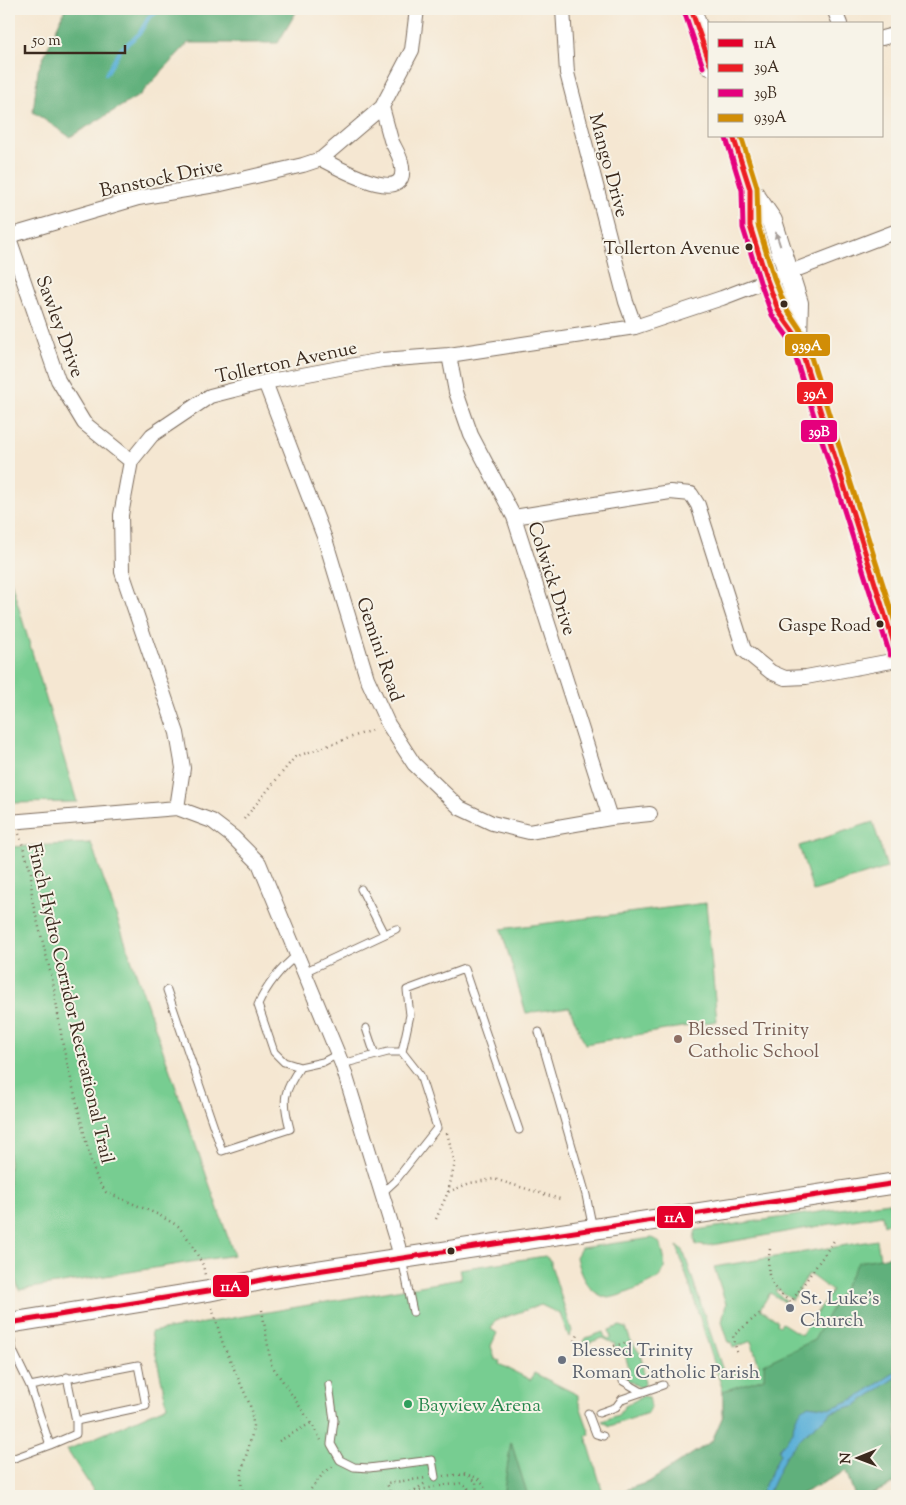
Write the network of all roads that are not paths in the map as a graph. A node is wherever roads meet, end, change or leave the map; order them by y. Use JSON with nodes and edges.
{"nodes":[{"id":1,"x":417,"y":9,"type":"edge"},
{"id":2,"x":563,"y":9,"type":"edge"},
{"id":3,"x":691,"y":9,"type":"edge"},
{"id":4,"x":834,"y":9,"type":"edge"},
{"id":5,"x":839,"y":22,"type":"edge"},
{"id":6,"x":897,"y":34,"type":"edge"},
{"id":7,"x":884,"y":37,"type":"edge"},
{"id":8,"x":708,"y":59,"type":"edge"},
{"id":9,"x":382,"y":107,"type":"junction"},
{"id":10,"x":734,"y":138,"type":"edge"},
{"id":11,"x":321,"y":159,"type":"junction"},
{"id":12,"x":750,"y":189,"type":"junction"},
{"id":13,"x":897,"y":230,"type":"edge"},
{"id":14,"x":9,"y":237,"type":"edge"},
{"id":15,"x":788,"y":272,"type":"junction"},
{"id":16,"x":767,"y":280,"type":"junction"},
{"id":17,"x":635,"y":327,"type":"junction"},
{"id":18,"x":798,"y":336,"type":"junction"},
{"id":19,"x":449,"y":355,"type":"junction"},
{"id":20,"x":265,"y":382,"type":"junction"},
{"id":21,"x":131,"y":461,"type":"junction"},
{"id":22,"x":514,"y":517,"type":"junction"},
{"id":23,"x":897,"y":653,"type":"edge"},
{"id":24,"x":897,"y":660,"type":"edge"},
{"id":25,"x":177,"y":808,"type":"junction"},
{"id":26,"x":650,"y":814,"type":"dead end"},
{"id":27,"x":610,"y":818,"type":"junction"},
{"id":28,"x":14,"y":827,"type":"edge"},
{"id":29,"x":361,"y":888,"type":"dead end"},
{"id":30,"x":396,"y":930,"type":"dead end"},
{"id":31,"x":384,"y":934,"type":"junction"},
{"id":32,"x":297,"y":956,"type":"junction"},
{"id":33,"x":304,"y":972,"type":"junction"},
{"id":34,"x":167,"y":990,"type":"dead end"},
{"id":35,"x":366,"y":1028,"type":"dead end"},
{"id":36,"x":539,"y":1032,"type":"dead end"},
{"id":37,"x":402,"y":1052,"type":"junction"},
{"id":38,"x":375,"y":1055,"type":"junction"},
{"id":39,"x":340,"y":1059,"type":"junction"},
{"id":40,"x":300,"y":1067,"type":"junction"},
{"id":41,"x":519,"y":1130,"type":"dead end"},
{"id":42,"x":897,"y":1183,"type":"edge"},
{"id":43,"x":382,"y":1194,"type":"junction"},
{"id":44,"x":593,"y":1229,"type":"junction"},
{"id":45,"x":402,"y":1259,"type":"junction"},
{"id":46,"x":413,"y":1312,"type":"dead end"},
{"id":47,"x":9,"y":1323,"type":"edge"},
{"id":48,"x":9,"y":1331,"type":"edge"},
{"id":49,"x":67,"y":1377,"type":"junction"},
{"id":50,"x":623,"y":1381,"type":"dead end"},
{"id":51,"x":664,"y":1384,"type":"dead end"},
{"id":52,"x":329,"y":1385,"type":"dead end"},
{"id":53,"x":30,"y":1386,"type":"junction"},
{"id":54,"x":642,"y":1392,"type":"junction"},
{"id":55,"x":588,"y":1413,"type":"dead end"},
{"id":56,"x":599,"y":1413,"type":"dead end"},
{"id":57,"x":76,"y":1421,"type":"junction"},
{"id":58,"x":603,"y":1436,"type":"dead end"},
{"id":59,"x":50,"y":1445,"type":"junction"},
{"id":60,"x":9,"y":1460,"type":"edge"},
{"id":61,"x":435,"y":1477,"type":"road end"}],
"edges":[{"from":1,"to":9,"type":"street","name":"Banstock Drive"},
{"from":2,"to":17,"type":"street","name":"Mango Drive"},
{"from":3,"to":8,"type":"main road"},
{"from":4,"to":5,"type":"street"},
{"from":6,"to":7,"type":"street"},
{"from":9,"to":11,"type":"street","name":"Banstock Drive"},
{"from":9,"to":11,"type":"street"},
{"from":10,"to":12,"type":"main road"},
{"from":11,"to":14,"type":"street","name":"Banstock Drive"},
{"from":15,"to":12,"type":"main road","one_way":true},
{"from":12,"to":16,"type":"main road"},
{"from":13,"to":15,"type":"street","name":"Tollerton Avenue"},
{"from":14,"to":21,"type":"street","name":"Sawley Drive"},
{"from":15,"to":16,"type":"street","name":"Tollerton Avenue"},
{"from":15,"to":18,"type":"main road"},
{"from":16,"to":17,"type":"street","name":"Tollerton Avenue"},
{"from":16,"to":18,"type":"main road"},
{"from":17,"to":19,"type":"street","name":"Tollerton Avenue"},
{"from":18,"to":23,"type":"main road"},
{"from":19,"to":20,"type":"street","name":"Tollerton Avenue"},
{"from":19,"to":22,"type":"street","name":"Colwick Drive"},
{"from":20,"to":21,"type":"street","name":"Tollerton Avenue"},
{"from":20,"to":27,"type":"street","name":"Gemini Road"},
{"from":21,"to":25,"type":"street","name":"Tollerton Avenue"},
{"from":22,"to":24,"type":"street"},
{"from":22,"to":27,"type":"street","name":"Colwick Drive"},
{"from":25,"to":28,"type":"street"},
{"from":25,"to":32,"type":"street"},
{"from":26,"to":27,"type":"street","name":"Gemini Road"},
{"from":29,"to":31,"type":"lane"},
{"from":30,"to":31,"type":"lane"},
{"from":31,"to":33,"type":"lane"},
{"from":32,"to":33,"type":"street"},
{"from":32,"to":40,"type":"lane"},
{"from":33,"to":39,"type":"street"},
{"from":34,"to":40,"type":"lane"},
{"from":35,"to":38,"type":"lane"},
{"from":36,"to":44,"type":"lane"},
{"from":37,"to":38,"type":"lane"},
{"from":37,"to":41,"type":"lane"},
{"from":37,"to":43,"type":"lane"},
{"from":38,"to":39,"type":"lane"},
{"from":39,"to":40,"type":"lane"},
{"from":39,"to":43,"type":"street"},
{"from":42,"to":44,"type":"main road"},
{"from":43,"to":45,"type":"street"},
{"from":44,"to":45,"type":"main road"},
{"from":45,"to":46,"type":"lane"},
{"from":45,"to":47,"type":"main road"},
{"from":48,"to":53,"type":"lane"},
{"from":49,"to":53,"type":"lane"},
{"from":49,"to":57,"type":"lane"},
{"from":49,"to":57,"type":"lane"},
{"from":50,"to":54,"type":"lane"},
{"from":51,"to":54,"type":"lane"},
{"from":52,"to":61,"type":"lane"},
{"from":53,"to":59,"type":"lane"},
{"from":54,"to":56,"type":"lane"},
{"from":55,"to":58,"type":"lane"},
{"from":57,"to":59,"type":"lane"},
{"from":59,"to":60,"type":"lane"}]}
